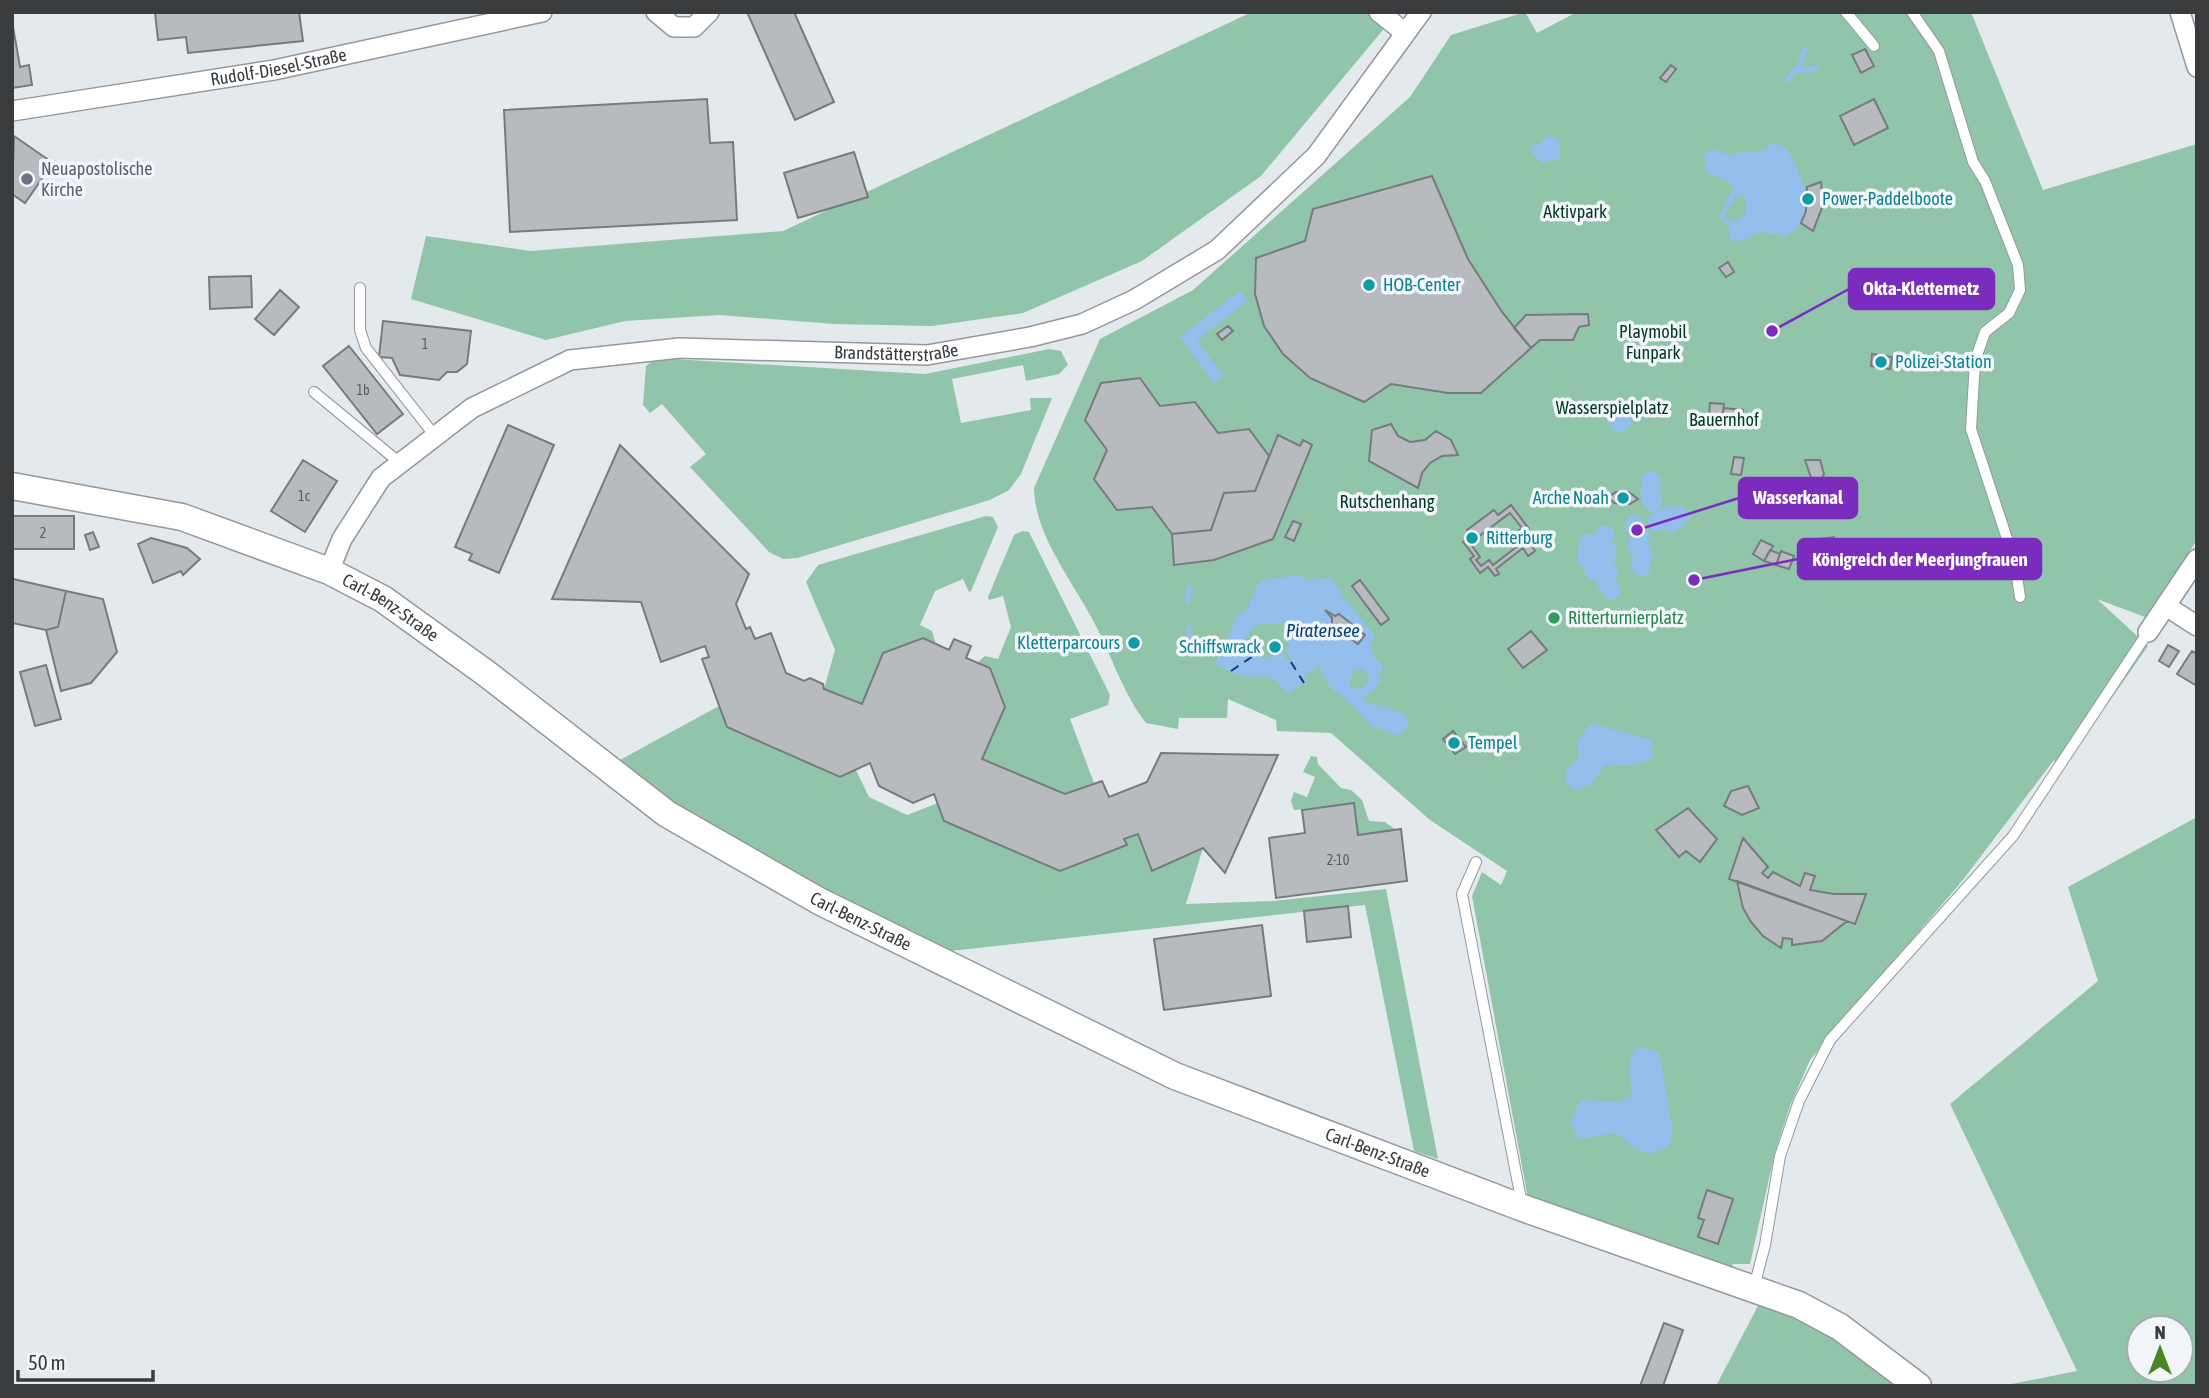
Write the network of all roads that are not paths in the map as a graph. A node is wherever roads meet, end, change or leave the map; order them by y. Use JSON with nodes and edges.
{"nodes":[{"id":1,"x":542,"y":12,"type":"edge"},
{"id":2,"x":656,"y":12,"type":"edge"},
{"id":3,"x":709,"y":12,"type":"edge"},
{"id":4,"x":1379,"y":12,"type":"edge"},
{"id":5,"x":1421,"y":12,"type":"edge"},
{"id":6,"x":1846,"y":12,"type":"edge"},
{"id":7,"x":1912,"y":12,"type":"edge"},
{"id":8,"x":2180,"y":12,"type":"edge"},
{"id":9,"x":1404,"y":32,"type":"junction"},
{"id":10,"x":1874,"y":46,"type":"dead end"},
{"id":11,"x":2197,"y":67,"type":"edge"},
{"id":12,"x":12,"y":111,"type":"edge"},
{"id":13,"x":360,"y":288,"type":"dead end"},
{"id":14,"x":314,"y":392,"type":"dead end"},
{"id":15,"x":435,"y":436,"type":"junction"},
{"id":16,"x":400,"y":463,"type":"junction"},
{"id":17,"x":12,"y":486,"type":"edge"},
{"id":18,"x":2197,"y":559,"type":"edge"},
{"id":19,"x":329,"y":571,"type":"junction"},
{"id":20,"x":2020,"y":597,"type":"dead end"},
{"id":21,"x":2166,"y":606,"type":"junction"},
{"id":22,"x":2197,"y":626,"type":"edge"},
{"id":23,"x":2148,"y":632,"type":"joint"},
{"id":24,"x":1476,"y":862,"type":"dead end"},
{"id":25,"x":1523,"y":1208,"type":"junction"},
{"id":26,"x":1754,"y":1290,"type":"junction"},
{"id":27,"x":1918,"y":1386,"type":"edge"}],
"edges":[{"from":1,"to":12,"type":"street","name":"Rudolf-Diesel-Straße"},
{"from":2,"to":3,"type":"street"},
{"from":4,"to":9,"type":"street"},
{"from":5,"to":9,"type":"street","name":"Brandstätterstraße"},
{"from":6,"to":10,"type":"lane"},
{"from":7,"to":20,"type":"lane"},
{"from":8,"to":11,"type":"street"},
{"from":9,"to":15,"type":"street","name":"Brandstätterstraße"},
{"from":13,"to":15,"type":"lane"},
{"from":14,"to":16,"type":"lane"},
{"from":15,"to":16,"type":"street","name":"Brandstätterstraße"},
{"from":16,"to":19,"type":"street","name":"Brandstätterstraße"},
{"from":17,"to":19,"type":"street","name":"Carl-Benz-Straße"},
{"from":18,"to":21,"type":"street"},
{"from":19,"to":25,"type":"street","name":"Carl-Benz-Straße"},
{"from":21,"to":22,"type":"street"},
{"from":21,"to":23,"type":"street"},
{"from":23,"to":26,"type":"lane"},
{"from":24,"to":25,"type":"lane"},
{"from":25,"to":26,"type":"street","name":"Carl-Benz-Straße"},
{"from":26,"to":27,"type":"street","name":"Carl-Benz-Straße"}]}
